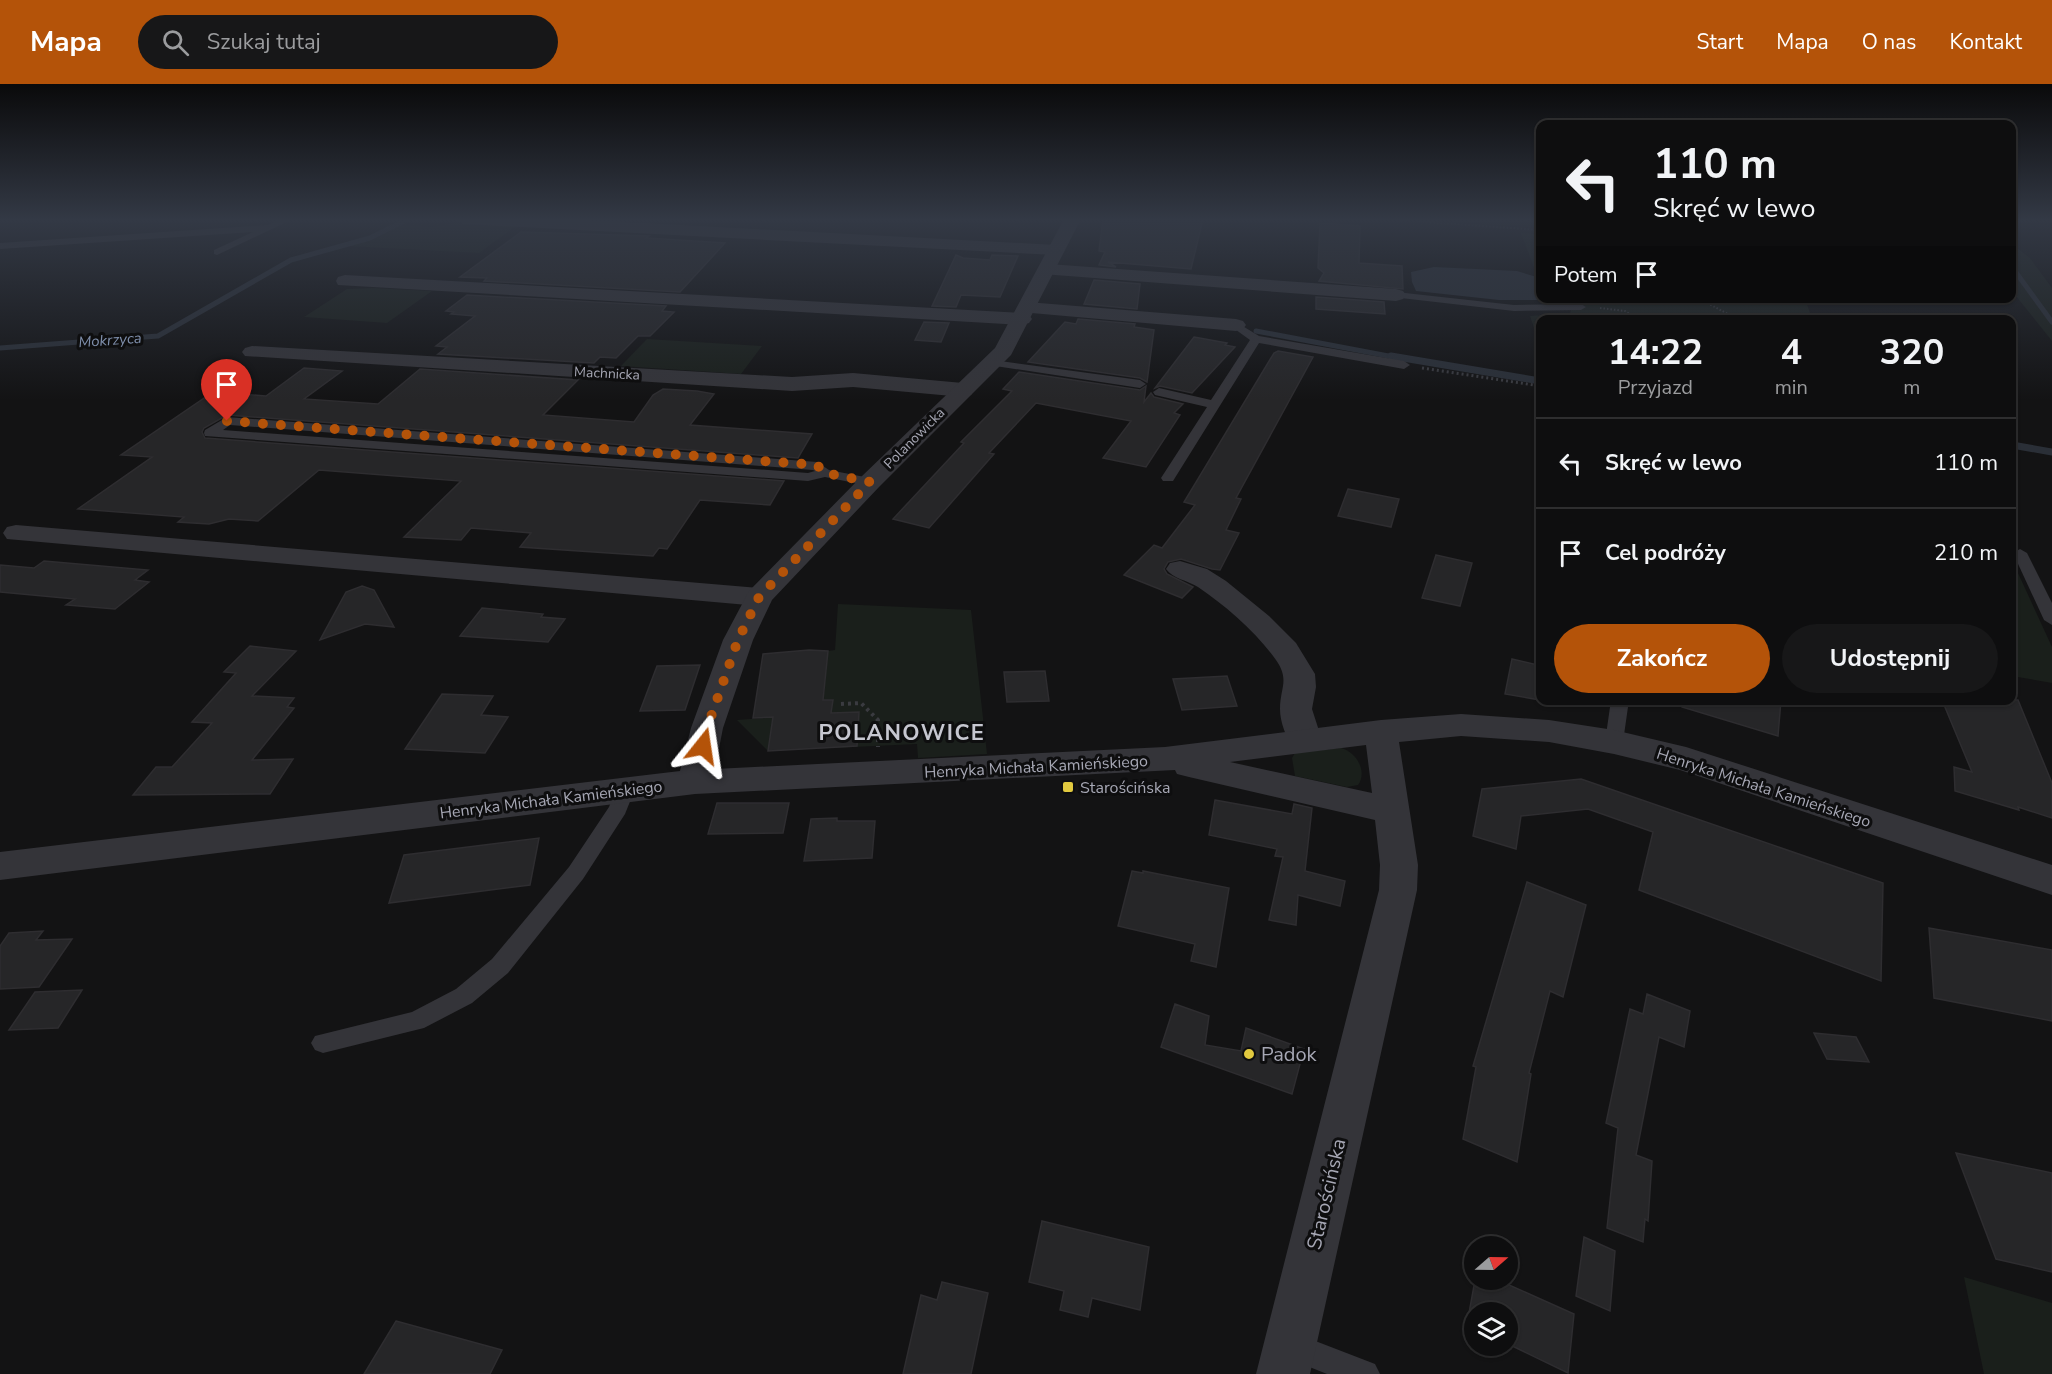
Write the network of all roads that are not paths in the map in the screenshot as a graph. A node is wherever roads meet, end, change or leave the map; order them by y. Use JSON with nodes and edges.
{"nodes":[{"id":1,"x":1042,"y":279,"type":"edge"},
{"id":2,"x":1241,"y":279,"type":"edge"},
{"id":3,"x":345,"y":281,"type":"dead end"},
{"id":4,"x":1396,"y":295,"type":"joint"},
{"id":5,"x":1581,"y":307,"type":"dead end"},
{"id":6,"x":1025,"y":314,"type":"junction"},
{"id":7,"x":1236,"y":325,"type":"joint"},
{"id":8,"x":1256,"y":339,"type":"junction"},
{"id":9,"x":252,"y":352,"type":"dead end"},
{"id":10,"x":993,"y":363,"type":"junction"},
{"id":11,"x":1404,"y":365,"type":"road end"},
{"id":12,"x":1140,"y":384,"type":"dead end"},
{"id":13,"x":963,"y":390,"type":"junction"},
{"id":14,"x":1159,"y":392,"type":"dead end"},
{"id":15,"x":1215,"y":405,"type":"junction"},
{"id":16,"x":825,"y":473,"type":"junction"},
{"id":17,"x":1168,"y":477,"type":"dead end"},
{"id":18,"x":870,"y":482,"type":"junction"},
{"id":19,"x":16,"y":534,"type":"dead end"},
{"id":20,"x":2020,"y":553,"type":"dead end"},
{"id":21,"x":1180,"y":568,"type":"dead end"},
{"id":22,"x":759,"y":597,"type":"junction"},
{"id":23,"x":2052,"y":620,"type":"edge"},
{"id":24,"x":1619,"y":705,"type":"edge"},
{"id":25,"x":1381,"y":731,"type":"junction"},
{"id":26,"x":1305,"y":740,"type":"junction"},
{"id":27,"x":1614,"y":742,"type":"junction"},
{"id":28,"x":1165,"y":759,"type":"junction"},
{"id":29,"x":695,"y":782,"type":"junction"},
{"id":30,"x":626,"y":789,"type":"junction"},
{"id":31,"x":1392,"y":811,"type":"junction"},
{"id":32,"x":0,"y":866,"type":"edge"},
{"id":33,"x":2052,"y":880,"type":"edge"},
{"id":34,"x":323,"y":1043,"type":"dead end"},
{"id":35,"x":1287,"y":1360,"type":"edge"},
{"id":36,"x":1365,"y":1374,"type":"edge"}],
"edges":[{"from":1,"to":6,"type":"street","name":"Polanowicka"},
{"from":2,"to":4,"type":"street"},
{"from":3,"to":6,"type":"street"},
{"from":4,"to":5,"type":"lane"},
{"from":6,"to":7,"type":"street"},
{"from":6,"to":10,"type":"street","name":"Polanowicka"},
{"from":7,"to":8,"type":"lane"},
{"from":8,"to":11,"type":"lane"},
{"from":8,"to":15,"type":"lane"},
{"from":9,"to":13,"type":"street","name":"Machnicka"},
{"from":10,"to":12,"type":"lane"},
{"from":10,"to":13,"type":"street","name":"Polanowicka"},
{"from":13,"to":18,"type":"street","name":"Polanowicka"},
{"from":14,"to":15,"type":"lane"},
{"from":15,"to":17,"type":"lane"},
{"from":16,"to":16,"type":"lane"},
{"from":16,"to":18,"type":"lane"},
{"from":18,"to":22,"type":"street","name":"Polanowicka"},
{"from":19,"to":22,"type":"street"},
{"from":20,"to":23,"type":"lane"},
{"from":21,"to":26,"type":"street"},
{"from":22,"to":29,"type":"street","name":"Polanowicka"},
{"from":24,"to":27,"type":"lane"},
{"from":25,"to":26,"type":"street","name":"Henryka Michała Kamieńskiego"},
{"from":25,"to":27,"type":"street","name":"Henryka Michała Kamieńskiego"},
{"from":25,"to":31,"type":"street","name":"Starościńska"},
{"from":26,"to":28,"type":"street","name":"Henryka Michała Kamieńskiego"},
{"from":27,"to":33,"type":"street","name":"Henryka Michała Kamieńskiego"},
{"from":28,"to":29,"type":"street","name":"Henryka Michała Kamieńskiego"},
{"from":28,"to":31,"type":"street"},
{"from":29,"to":30,"type":"street","name":"Henryka Michała Kamieńskiego"},
{"from":30,"to":32,"type":"street","name":"Henryka Michała Kamieńskiego"},
{"from":30,"to":34,"type":"lane"},
{"from":31,"to":35,"type":"street","name":"Starościńska"},
{"from":35,"to":36,"type":"lane"}]}
